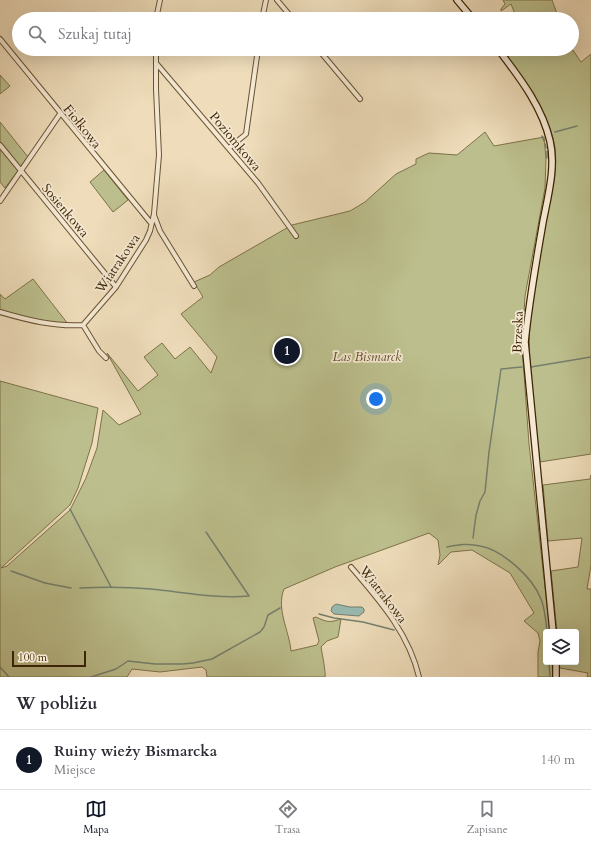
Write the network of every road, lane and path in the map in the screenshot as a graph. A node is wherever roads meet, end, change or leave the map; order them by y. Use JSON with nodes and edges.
{"nodes":[{"id":1,"x":160,"y":0,"type":"edge"},
{"id":2,"x":266,"y":0,"type":"edge"},
{"id":3,"x":277,"y":0,"type":"edge"},
{"id":4,"x":457,"y":0,"type":"edge"},
{"id":5,"x":157,"y":12,"type":"edge"},
{"id":6,"x":263,"y":12,"type":"edge"},
{"id":7,"x":287,"y":12,"type":"edge"},
{"id":8,"x":467,"y":12,"type":"edge"},
{"id":9,"x":0,"y":40,"type":"edge"},
{"id":10,"x":12,"y":55,"type":"edge"},
{"id":11,"x":13,"y":56,"type":"edge"},
{"id":12,"x":156,"y":56,"type":"edge"},
{"id":13,"x":257,"y":56,"type":"edge"},
{"id":14,"x":324,"y":56,"type":"edge"},
{"id":15,"x":503,"y":56,"type":"edge"},
{"id":16,"x":156,"y":62,"type":"junction"},
{"id":17,"x":360,"y":99,"type":"dead end"},
{"id":18,"x":60,"y":114,"type":"junction"},
{"id":19,"x":0,"y":145,"type":"edge"},
{"id":20,"x":230,"y":148,"type":"junction"},
{"id":21,"x":21,"y":171,"type":"junction"},
{"id":22,"x":0,"y":201,"type":"edge"},
{"id":23,"x":154,"y":214,"type":"junction"},
{"id":24,"x":151,"y":223,"type":"junction"},
{"id":25,"x":150,"y":231,"type":"junction"},
{"id":26,"x":160,"y":231,"type":"junction"},
{"id":27,"x":296,"y":236,"type":"dead end"},
{"id":28,"x":194,"y":286,"type":"dead end"},
{"id":29,"x":116,"y":287,"type":"junction"},
{"id":30,"x":0,"y":312,"type":"edge"},
{"id":31,"x":83,"y":325,"type":"junction"},
{"id":32,"x":106,"y":358,"type":"dead end"},
{"id":33,"x":351,"y":568,"type":"dead end"},
{"id":34,"x":553,"y":629,"type":"edge"},
{"id":35,"x":556,"y":665,"type":"edge"},
{"id":36,"x":419,"y":677,"type":"edge"},
{"id":37,"x":556,"y":677,"type":"edge"}],
"edges":[{"from":1,"to":5,"type":"street"},
{"from":2,"to":6,"type":"street"},
{"from":3,"to":7,"type":"street"},
{"from":4,"to":8,"type":"street"},
{"from":9,"to":10,"type":"street","name":"Fiołkowa"},
{"from":11,"to":18,"type":"street","name":"Fiołkowa"},
{"from":12,"to":16,"type":"street","name":"Wiatrakowa"},
{"from":13,"to":20,"type":"street"},
{"from":14,"to":17,"type":"street"},
{"from":15,"to":34,"type":"street","name":"Brzeska"},
{"from":16,"to":20,"type":"street","name":"Poziomkowa"},
{"from":16,"to":23,"type":"street","name":"Wiatrakowa"},
{"from":18,"to":21,"type":"street"},
{"from":18,"to":24,"type":"street","name":"Fiołkowa"},
{"from":19,"to":21,"type":"street","name":"Sosienkowa"},
{"from":20,"to":27,"type":"street","name":"Poziomkowa"},
{"from":21,"to":22,"type":"street"},
{"from":21,"to":29,"type":"street","name":"Sosienkowa"},
{"from":23,"to":24,"type":"street","name":"Wiatrakowa"},
{"from":23,"to":26,"type":"street","name":"Wiatrakowa"},
{"from":24,"to":25,"type":"street","name":"Wiatrakowa"},
{"from":25,"to":26,"type":"street"},
{"from":25,"to":29,"type":"street","name":"Wiatrakowa"},
{"from":26,"to":28,"type":"street","name":"Wiatrakowa"},
{"from":29,"to":31,"type":"street","name":"Wiatrakowa"},
{"from":30,"to":31,"type":"street"},
{"from":31,"to":32,"type":"street"},
{"from":33,"to":36,"type":"street","name":"Wiatrakowa"},
{"from":35,"to":37,"type":"street"}]}
